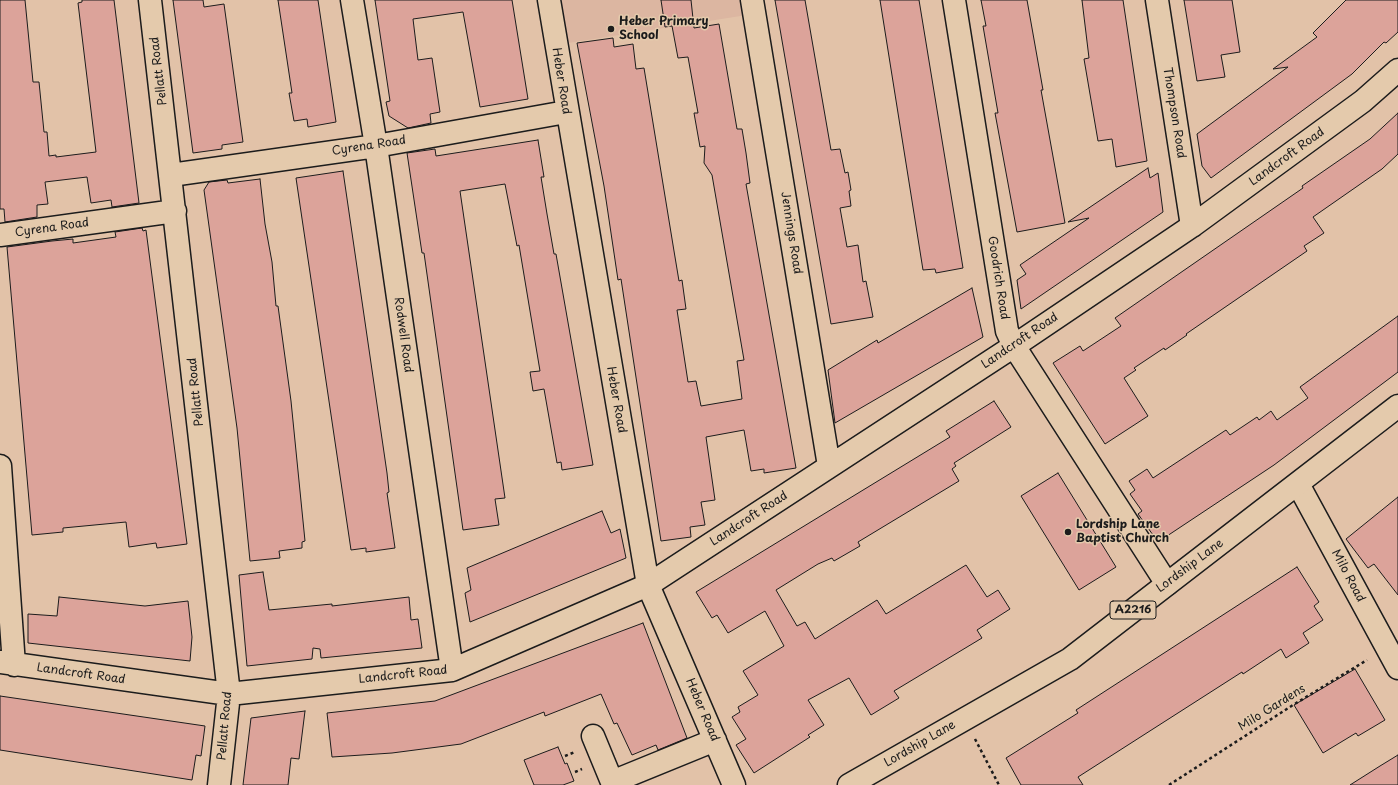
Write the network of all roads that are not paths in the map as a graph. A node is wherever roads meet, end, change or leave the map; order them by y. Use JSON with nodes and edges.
{"nodes":[{"id":1,"x":150,"y":0,"type":"edge"},
{"id":2,"x":352,"y":0,"type":"edge"},
{"id":3,"x":548,"y":0,"type":"edge"},
{"id":4,"x":752,"y":0,"type":"edge"},
{"id":5,"x":954,"y":0,"type":"edge"},
{"id":6,"x":1157,"y":0,"type":"edge"},
{"id":7,"x":1398,"y":70,"type":"edge"},
{"id":8,"x":566,"y":112,"type":"junction"},
{"id":9,"x":376,"y":146,"type":"junction"},
{"id":10,"x":171,"y":175,"type":"junction"},
{"id":11,"x":175,"y":211,"type":"junction"},
{"id":12,"x":1192,"y":226,"type":"junction"},
{"id":13,"x":0,"y":235,"type":"edge"},
{"id":14,"x":1014,"y":346,"type":"junction"},
{"id":15,"x":1398,"y":406,"type":"edge"},
{"id":16,"x":0,"y":466,"type":"edge"},
{"id":17,"x":829,"y":466,"type":"junction"},
{"id":18,"x":1298,"y":484,"type":"junction"},
{"id":19,"x":1167,"y":584,"type":"junction"},
{"id":20,"x":648,"y":585,"type":"junction"},
{"id":21,"x":7,"y":663,"type":"edge"},
{"id":22,"x":1398,"y":668,"type":"edge"},
{"id":23,"x":452,"y":670,"type":"junction"},
{"id":24,"x":229,"y":694,"type":"junction"},
{"id":25,"x":593,"y":736,"type":"dead end"},
{"id":26,"x":715,"y":740,"type":"junction"},
{"id":27,"x":219,"y":785,"type":"edge"},
{"id":28,"x":734,"y":785,"type":"edge"},
{"id":29,"x":849,"y":785,"type":"edge"}],
"edges":[{"from":1,"to":10,"type":"street","name":"Pellatt Road"},
{"from":2,"to":9,"type":"street","name":"Rodwell Road"},
{"from":3,"to":8,"type":"street","name":"Heber Road"},
{"from":4,"to":17,"type":"street","name":"Jennings Road"},
{"from":5,"to":14,"type":"street","name":"Goodrich Road"},
{"from":6,"to":12,"type":"street","name":"Thompson Road"},
{"from":7,"to":12,"type":"street","name":"Landcroft Road"},
{"from":8,"to":9,"type":"street","name":"Cyrena Road"},
{"from":8,"to":20,"type":"street","name":"Heber Road"},
{"from":9,"to":10,"type":"street","name":"Cyrena Road"},
{"from":9,"to":23,"type":"street","name":"Rodwell Road"},
{"from":10,"to":11,"type":"street","name":"Pellatt Road"},
{"from":11,"to":13,"type":"street","name":"Cyrena Road"},
{"from":11,"to":24,"type":"street","name":"Pellatt Road"},
{"from":12,"to":14,"type":"street","name":"Landcroft Road"},
{"from":14,"to":17,"type":"street","name":"Landcroft Road"},
{"from":14,"to":19,"type":"street","name":"Goodrich Road"},
{"from":15,"to":18,"type":"street","name":"Lordship Lane","number":"A2216"},
{"from":16,"to":21,"type":"street"},
{"from":17,"to":20,"type":"street","name":"Landcroft Road"},
{"from":18,"to":19,"type":"street","name":"Lordship Lane","number":"A2216"},
{"from":18,"to":22,"type":"street","name":"Milo Road"},
{"from":19,"to":29,"type":"street","name":"Lordship Lane","number":"A2216"},
{"from":20,"to":23,"type":"street","name":"Landcroft Road"},
{"from":20,"to":26,"type":"street","name":"Heber Road"},
{"from":21,"to":24,"type":"street","name":"Landcroft Road"},
{"from":23,"to":24,"type":"street","name":"Landcroft Road"},
{"from":24,"to":27,"type":"street","name":"Pellatt Road"},
{"from":25,"to":26,"type":"street"},
{"from":26,"to":28,"type":"street","name":"Heber Road"}]}
